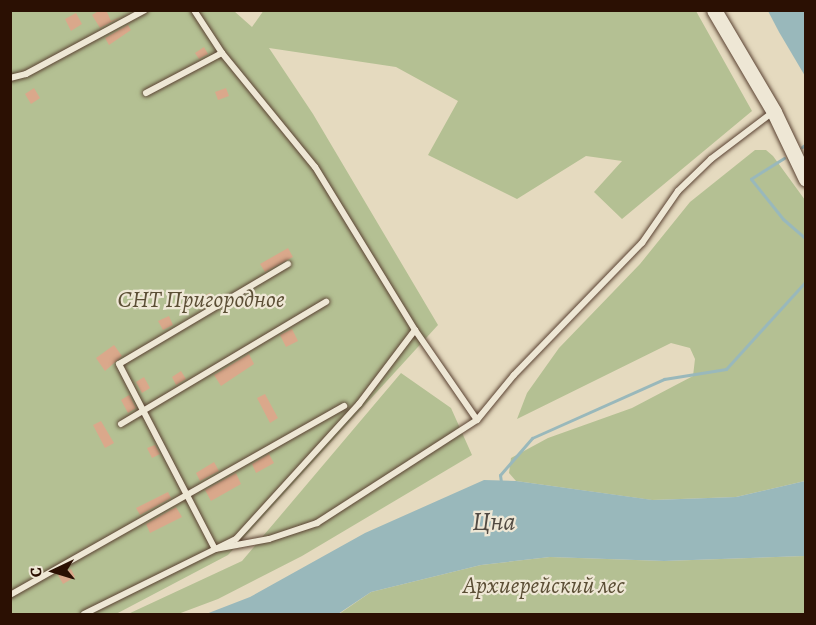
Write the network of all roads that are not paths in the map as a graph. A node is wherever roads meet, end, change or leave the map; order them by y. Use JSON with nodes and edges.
{"nodes":[{"id":1,"x":145,"y":10,"type":"edge"},
{"id":2,"x":194,"y":10,"type":"edge"},
{"id":3,"x":714,"y":10,"type":"edge"},
{"id":4,"x":222,"y":52,"type":"junction"},
{"id":5,"x":10,"y":78,"type":"edge"},
{"id":6,"x":146,"y":93,"type":"dead end"},
{"id":7,"x":774,"y":112,"type":"junction"},
{"id":8,"x":806,"y":179,"type":"edge"},
{"id":9,"x":288,"y":264,"type":"dead end"},
{"id":10,"x":326,"y":302,"type":"dead end"},
{"id":11,"x":415,"y":330,"type":"junction"},
{"id":12,"x":344,"y":406,"type":"dead end"},
{"id":13,"x":143,"y":410,"type":"junction"},
{"id":14,"x":477,"y":420,"type":"junction"},
{"id":15,"x":122,"y":424,"type":"dead end"},
{"id":16,"x":186,"y":494,"type":"junction"},
{"id":17,"x":215,"y":549,"type":"junction"},
{"id":18,"x":10,"y":595,"type":"edge"},
{"id":19,"x":84,"y":615,"type":"edge"}],
"edges":[{"from":1,"to":5,"type":"lane"},
{"from":2,"to":4,"type":"lane"},
{"from":3,"to":7,"type":"street"},
{"from":4,"to":6,"type":"lane"},
{"from":4,"to":11,"type":"lane"},
{"from":7,"to":8,"type":"street"},
{"from":7,"to":14,"type":"lane"},
{"from":9,"to":13,"type":"lane"},
{"from":10,"to":13,"type":"lane"},
{"from":11,"to":14,"type":"lane"},
{"from":11,"to":17,"type":"lane"},
{"from":12,"to":16,"type":"lane"},
{"from":13,"to":15,"type":"lane"},
{"from":13,"to":16,"type":"lane"},
{"from":14,"to":17,"type":"lane"},
{"from":16,"to":17,"type":"lane"},
{"from":16,"to":18,"type":"lane"},
{"from":17,"to":19,"type":"lane"}]}
